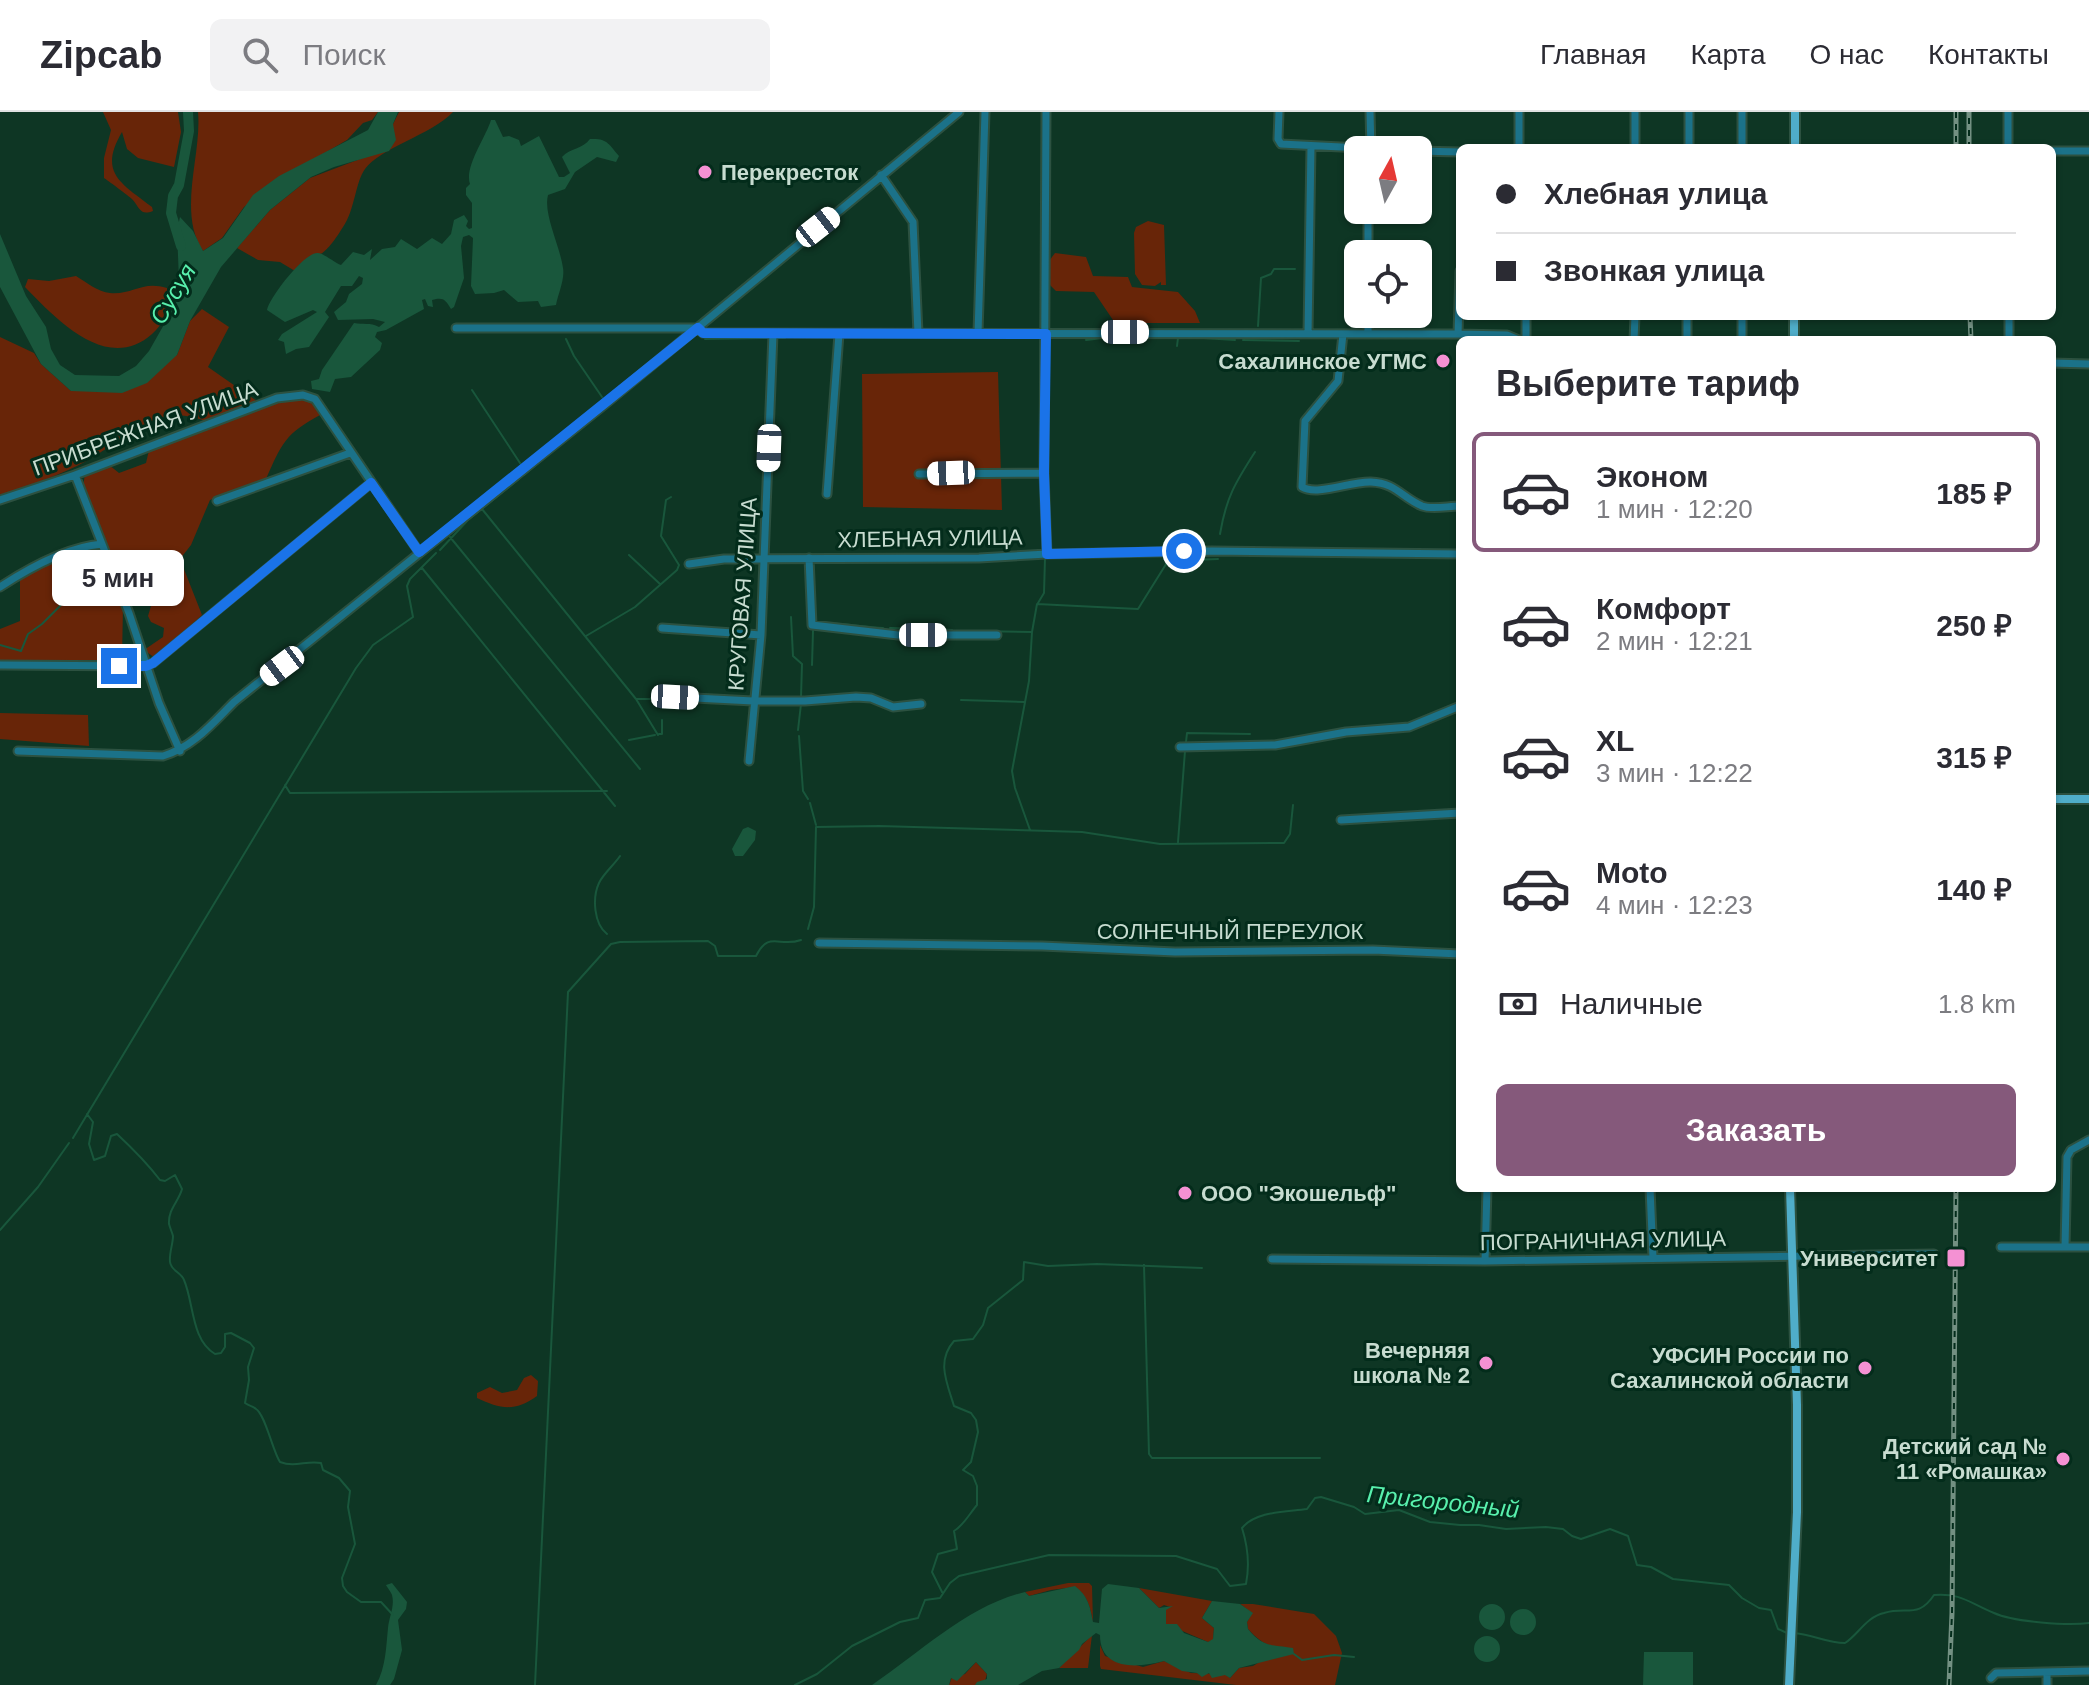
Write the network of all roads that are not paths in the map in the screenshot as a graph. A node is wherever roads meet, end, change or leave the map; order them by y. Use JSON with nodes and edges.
{"nodes":[{"id":1,"x":942,"y":112,"type":"edge"},
{"id":2,"x":959,"y":112,"type":"edge"},
{"id":3,"x":985,"y":112,"type":"edge"},
{"id":4,"x":1046,"y":112,"type":"edge"},
{"id":5,"x":1279,"y":112,"type":"edge"},
{"id":6,"x":1370,"y":112,"type":"edge"},
{"id":7,"x":1519,"y":112,"type":"edge"},
{"id":8,"x":1635,"y":112,"type":"edge"},
{"id":9,"x":1689,"y":112,"type":"edge"},
{"id":10,"x":1742,"y":112,"type":"edge"},
{"id":11,"x":1795,"y":112,"type":"edge"},
{"id":12,"x":2008,"y":112,"type":"edge"},
{"id":13,"x":948,"y":120,"type":"junction"},
{"id":14,"x":1371,"y":136,"type":"edge"},
{"id":15,"x":1519,"y":144,"type":"edge"},
{"id":16,"x":1635,"y":144,"type":"edge"},
{"id":17,"x":1689,"y":144,"type":"edge"},
{"id":18,"x":1742,"y":144,"type":"edge"},
{"id":19,"x":1795,"y":144,"type":"edge"},
{"id":20,"x":2008,"y":144,"type":"edge"},
{"id":21,"x":1311,"y":146,"type":"junction"},
{"id":22,"x":1344,"y":148,"type":"edge"},
{"id":23,"x":1432,"y":151,"type":"edge"},
{"id":24,"x":2056,"y":151,"type":"edge"},
{"id":25,"x":2089,"y":151,"type":"edge"},
{"id":26,"x":1456,"y":152,"type":"edge"},
{"id":27,"x":881,"y":175,"type":"junction"},
{"id":28,"x":1458,"y":320,"type":"edge"},
{"id":29,"x":456,"y":328,"type":"dead end"},
{"id":30,"x":698,"y":328,"type":"junction"},
{"id":31,"x":1368,"y":328,"type":"edge"},
{"id":32,"x":918,"y":333,"type":"junction"},
{"id":33,"x":978,"y":333,"type":"junction"},
{"id":34,"x":1368,"y":333,"type":"junction"},
{"id":35,"x":773,"y":334,"type":"junction"},
{"id":36,"x":839,"y":334,"type":"junction"},
{"id":37,"x":1046,"y":334,"type":"junction"},
{"id":38,"x":1308,"y":334,"type":"junction"},
{"id":39,"x":1343,"y":334,"type":"junction"},
{"id":40,"x":1458,"y":334,"type":"junction"},
{"id":41,"x":1509,"y":336,"type":"edge"},
{"id":42,"x":2056,"y":363,"type":"edge"},
{"id":43,"x":2089,"y":364,"type":"edge"},
{"id":44,"x":350,"y":453,"type":"junction"},
{"id":45,"x":1044,"y":473,"type":"junction"},
{"id":46,"x":919,"y":474,"type":"dead end"},
{"id":47,"x":75,"y":475,"type":"junction"},
{"id":48,"x":371,"y":483,"type":"junction"},
{"id":49,"x":827,"y":494,"type":"dead end"},
{"id":50,"x":0,"y":500,"type":"edge"},
{"id":51,"x":217,"y":501,"type":"dead end"},
{"id":52,"x":1456,"y":506,"type":"edge"},
{"id":53,"x":102,"y":544,"type":"junction"},
{"id":54,"x":419,"y":552,"type":"junction"},
{"id":55,"x":1047,"y":554,"type":"junction"},
{"id":56,"x":1456,"y":554,"type":"edge"},
{"id":57,"x":809,"y":558,"type":"junction"},
{"id":58,"x":765,"y":559,"type":"junction"},
{"id":59,"x":689,"y":564,"type":"dead end"},
{"id":60,"x":0,"y":587,"type":"edge"},
{"id":61,"x":662,"y":628,"type":"dead end"},
{"id":62,"x":761,"y":635,"type":"junction"},
{"id":63,"x":997,"y":635,"type":"dead end"},
{"id":64,"x":0,"y":665,"type":"edge"},
{"id":65,"x":146,"y":666,"type":"junction"},
{"id":66,"x":675,"y":697,"type":"dead end"},
{"id":67,"x":753,"y":701,"type":"junction"},
{"id":68,"x":921,"y":704,"type":"dead end"},
{"id":69,"x":1456,"y":708,"type":"edge"},
{"id":70,"x":1180,"y":747,"type":"dead end"},
{"id":71,"x":18,"y":751,"type":"dead end"},
{"id":72,"x":180,"y":751,"type":"junction"},
{"id":73,"x":749,"y":761,"type":"dead end"},
{"id":74,"x":2056,"y":799,"type":"edge"},
{"id":75,"x":2089,"y":799,"type":"edge"},
{"id":76,"x":1456,"y":813,"type":"edge"},
{"id":77,"x":1341,"y":820,"type":"dead end"},
{"id":78,"x":819,"y":943,"type":"dead end"},
{"id":79,"x":1456,"y":954,"type":"edge"},
{"id":80,"x":2089,"y":1140,"type":"edge"},
{"id":81,"x":1487,"y":1192,"type":"edge"},
{"id":82,"x":1650,"y":1192,"type":"edge"},
{"id":83,"x":1790,"y":1192,"type":"edge"},
{"id":84,"x":2001,"y":1247,"type":"dead end"},
{"id":85,"x":2065,"y":1247,"type":"junction"},
{"id":86,"x":2089,"y":1247,"type":"edge"},
{"id":87,"x":1934,"y":1254,"type":"dead end"},
{"id":88,"x":1794,"y":1255,"type":"junction"},
{"id":89,"x":1653,"y":1258,"type":"junction"},
{"id":90,"x":1272,"y":1259,"type":"dead end"},
{"id":91,"x":1485,"y":1261,"type":"junction"},
{"id":92,"x":2089,"y":1671,"type":"edge"},
{"id":93,"x":2047,"y":1672,"type":"junction"},
{"id":94,"x":1991,"y":1678,"type":"dead end"},
{"id":95,"x":1789,"y":1685,"type":"edge"},
{"id":96,"x":2047,"y":1685,"type":"edge"}],
"edges":[{"from":1,"to":13,"type":"street"},
{"from":2,"to":13,"type":"street"},
{"from":3,"to":33,"type":"street"},
{"from":4,"to":37,"type":"street"},
{"from":5,"to":21,"type":"street"},
{"from":6,"to":14,"type":"street"},
{"from":7,"to":15,"type":"street"},
{"from":8,"to":16,"type":"street"},
{"from":9,"to":17,"type":"street"},
{"from":10,"to":18,"type":"street"},
{"from":11,"to":19,"type":"main road"},
{"from":12,"to":20,"type":"street"},
{"from":13,"to":27,"type":"street"},
{"from":21,"to":22,"type":"street"},
{"from":21,"to":38,"type":"street"},
{"from":23,"to":26,"type":"street"},
{"from":24,"to":25,"type":"street"},
{"from":27,"to":30,"type":"street"},
{"from":27,"to":32,"type":"street"},
{"from":28,"to":40,"type":"street"},
{"from":29,"to":30,"type":"street"},
{"from":30,"to":35,"type":"street"},
{"from":30,"to":54,"type":"street"},
{"from":31,"to":34,"type":"street"},
{"from":32,"to":33,"type":"street"},
{"from":32,"to":36,"type":"street"},
{"from":33,"to":37,"type":"street"},
{"from":34,"to":39,"type":"street"},
{"from":34,"to":40,"type":"street"},
{"from":35,"to":36,"type":"street"},
{"from":35,"to":58,"type":"street","name":"КРУГОВАЯ УЛИЦА"},
{"from":36,"to":49,"type":"street"},
{"from":37,"to":38,"type":"street"},
{"from":37,"to":45,"type":"street"},
{"from":38,"to":39,"type":"street"},
{"from":39,"to":52,"type":"street"},
{"from":40,"to":41,"type":"street"},
{"from":42,"to":43,"type":"street"},
{"from":44,"to":47,"type":"street","name":"ПРИБРЕЖНАЯ УЛИЦА"},
{"from":44,"to":48,"type":"street"},
{"from":44,"to":51,"type":"street"},
{"from":45,"to":46,"type":"street"},
{"from":45,"to":55,"type":"street"},
{"from":47,"to":50,"type":"street","name":"ПРИБРЕЖНАЯ УЛИЦА"},
{"from":47,"to":53,"type":"street"},
{"from":48,"to":54,"type":"street"},
{"from":48,"to":65,"type":"street"},
{"from":53,"to":60,"type":"street"},
{"from":53,"to":65,"type":"street"},
{"from":54,"to":72,"type":"street"},
{"from":55,"to":56,"type":"street","name":"ХЛЕБНАЯ УЛИЦА"},
{"from":55,"to":57,"type":"street","name":"ХЛЕБНАЯ УЛИЦА"},
{"from":57,"to":58,"type":"street","name":"ХЛЕБНАЯ УЛИЦА"},
{"from":57,"to":63,"type":"street"},
{"from":58,"to":59,"type":"street","name":"ХЛЕБНАЯ УЛИЦА"},
{"from":58,"to":62,"type":"street","name":"КРУГОВАЯ УЛИЦА"},
{"from":61,"to":62,"type":"street"},
{"from":62,"to":67,"type":"street","name":"КРУГОВАЯ УЛИЦА"},
{"from":64,"to":65,"type":"street"},
{"from":65,"to":72,"type":"street"},
{"from":66,"to":67,"type":"street"},
{"from":67,"to":68,"type":"street"},
{"from":67,"to":73,"type":"street","name":"КРУГОВАЯ УЛИЦА"},
{"from":69,"to":70,"type":"street"},
{"from":71,"to":72,"type":"street"},
{"from":74,"to":75,"type":"main road"},
{"from":76,"to":77,"type":"street"},
{"from":78,"to":79,"type":"street","name":"СОЛНЕЧНЫЙ ПЕРЕУЛОК"},
{"from":80,"to":85,"type":"street"},
{"from":81,"to":91,"type":"street"},
{"from":82,"to":89,"type":"street"},
{"from":83,"to":88,"type":"main road"},
{"from":84,"to":85,"type":"street"},
{"from":85,"to":86,"type":"street"},
{"from":87,"to":88,"type":"street","name":"ПОГРАНИЧНАЯ УЛИЦА"},
{"from":88,"to":89,"type":"street","name":"ПОГРАНИЧНАЯ УЛИЦА"},
{"from":88,"to":95,"type":"main road"},
{"from":89,"to":91,"type":"street","name":"ПОГРАНИЧНАЯ УЛИЦА"},
{"from":90,"to":91,"type":"street","name":"ПОГРАНИЧНАЯ УЛИЦА"},
{"from":92,"to":93,"type":"street"},
{"from":93,"to":94,"type":"street"},
{"from":93,"to":96,"type":"street"}]}
